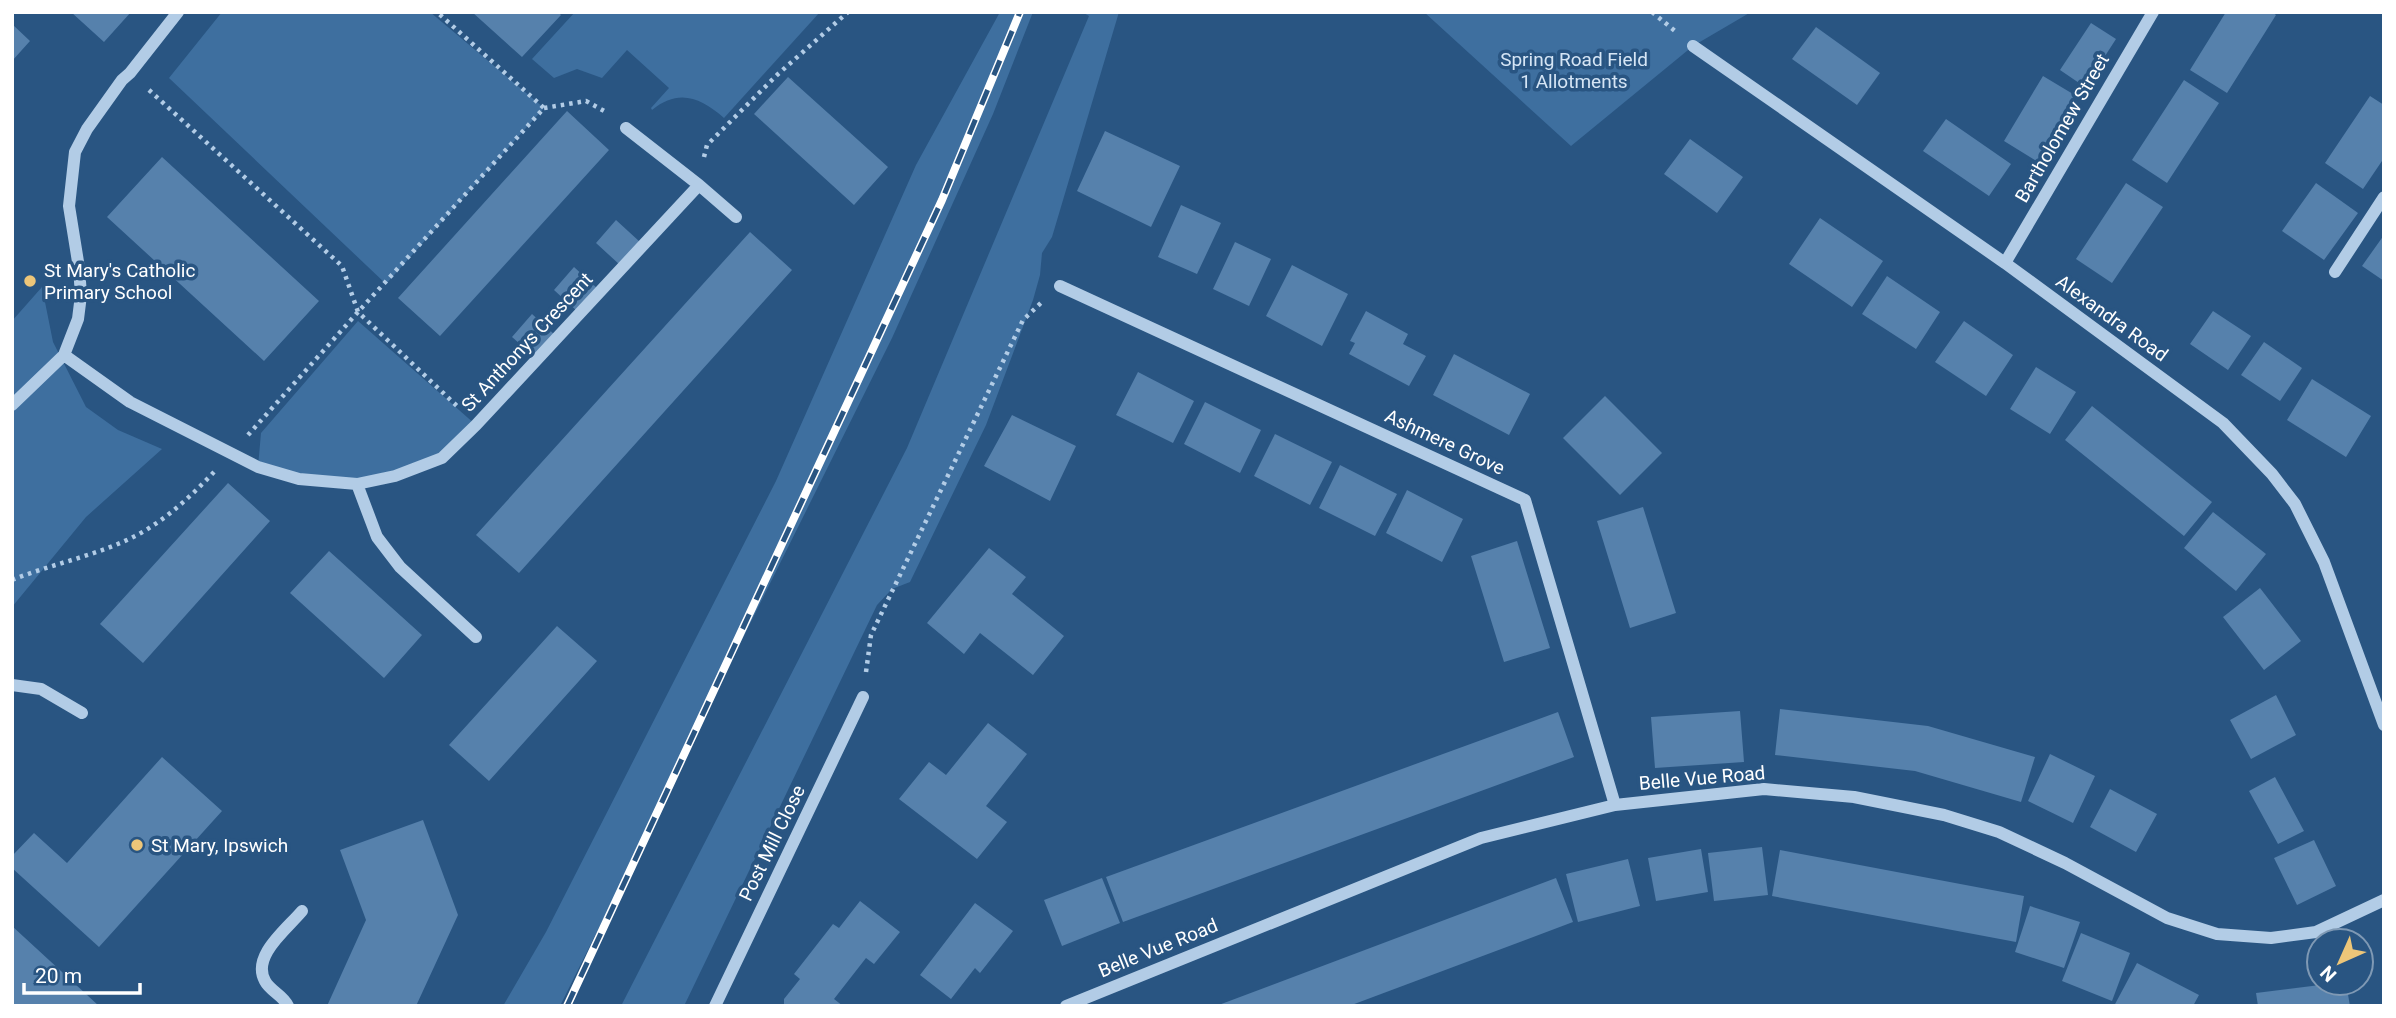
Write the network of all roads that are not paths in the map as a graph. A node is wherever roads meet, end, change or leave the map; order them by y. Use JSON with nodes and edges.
{"nodes":[{"id":1,"x":178,"y":12,"type":"edge"},
{"id":2,"x":2152,"y":12,"type":"edge"},
{"id":3,"x":1693,"y":46,"type":"dead end"},
{"id":4,"x":626,"y":128,"type":"road end"},
{"id":5,"x":699,"y":185,"type":"junction"},
{"id":6,"x":2384,"y":197,"type":"edge"},
{"id":7,"x":736,"y":217,"type":"dead end"},
{"id":8,"x":2006,"y":263,"type":"junction"},
{"id":9,"x":2335,"y":272,"type":"dead end"},
{"id":10,"x":1060,"y":286,"type":"road end"},
{"id":11,"x":64,"y":355,"type":"junction"},
{"id":12,"x":12,"y":405,"type":"edge"},
{"id":13,"x":356,"y":484,"type":"junction"},
{"id":14,"x":476,"y":636,"type":"dead end"},
{"id":15,"x":12,"y":685,"type":"edge"},
{"id":16,"x":863,"y":697,"type":"road end"},
{"id":17,"x":82,"y":713,"type":"dead end"},
{"id":18,"x":2384,"y":725,"type":"edge"},
{"id":19,"x":1615,"y":805,"type":"junction"},
{"id":20,"x":2384,"y":900,"type":"edge"},
{"id":21,"x":302,"y":911,"type":"dead end"},
{"id":22,"x":288,"y":1006,"type":"edge"},
{"id":23,"x":715,"y":1006,"type":"edge"},
{"id":24,"x":1066,"y":1006,"type":"edge"}],
"edges":[{"from":1,"to":11,"type":"street"},
{"from":2,"to":8,"type":"street","name":"Bartholomew Street"},
{"from":3,"to":8,"type":"street","name":"Alexandra Road"},
{"from":4,"to":5,"type":"street"},
{"from":5,"to":7,"type":"street"},
{"from":5,"to":13,"type":"street","name":"St Anthonys Crescent"},
{"from":6,"to":9,"type":"street"},
{"from":8,"to":18,"type":"street","name":"Alexandra Road"},
{"from":10,"to":19,"type":"street","name":"Ashmere Grove"},
{"from":11,"to":12,"type":"street"},
{"from":11,"to":13,"type":"street","name":"St Anthonys Crescent"},
{"from":13,"to":14,"type":"street"},
{"from":15,"to":17,"type":"street"},
{"from":16,"to":23,"type":"street","name":"Post Mill Close"},
{"from":19,"to":20,"type":"street","name":"Belle Vue Road"},
{"from":19,"to":24,"type":"street","name":"Belle Vue Road"},
{"from":21,"to":22,"type":"street"}]}
